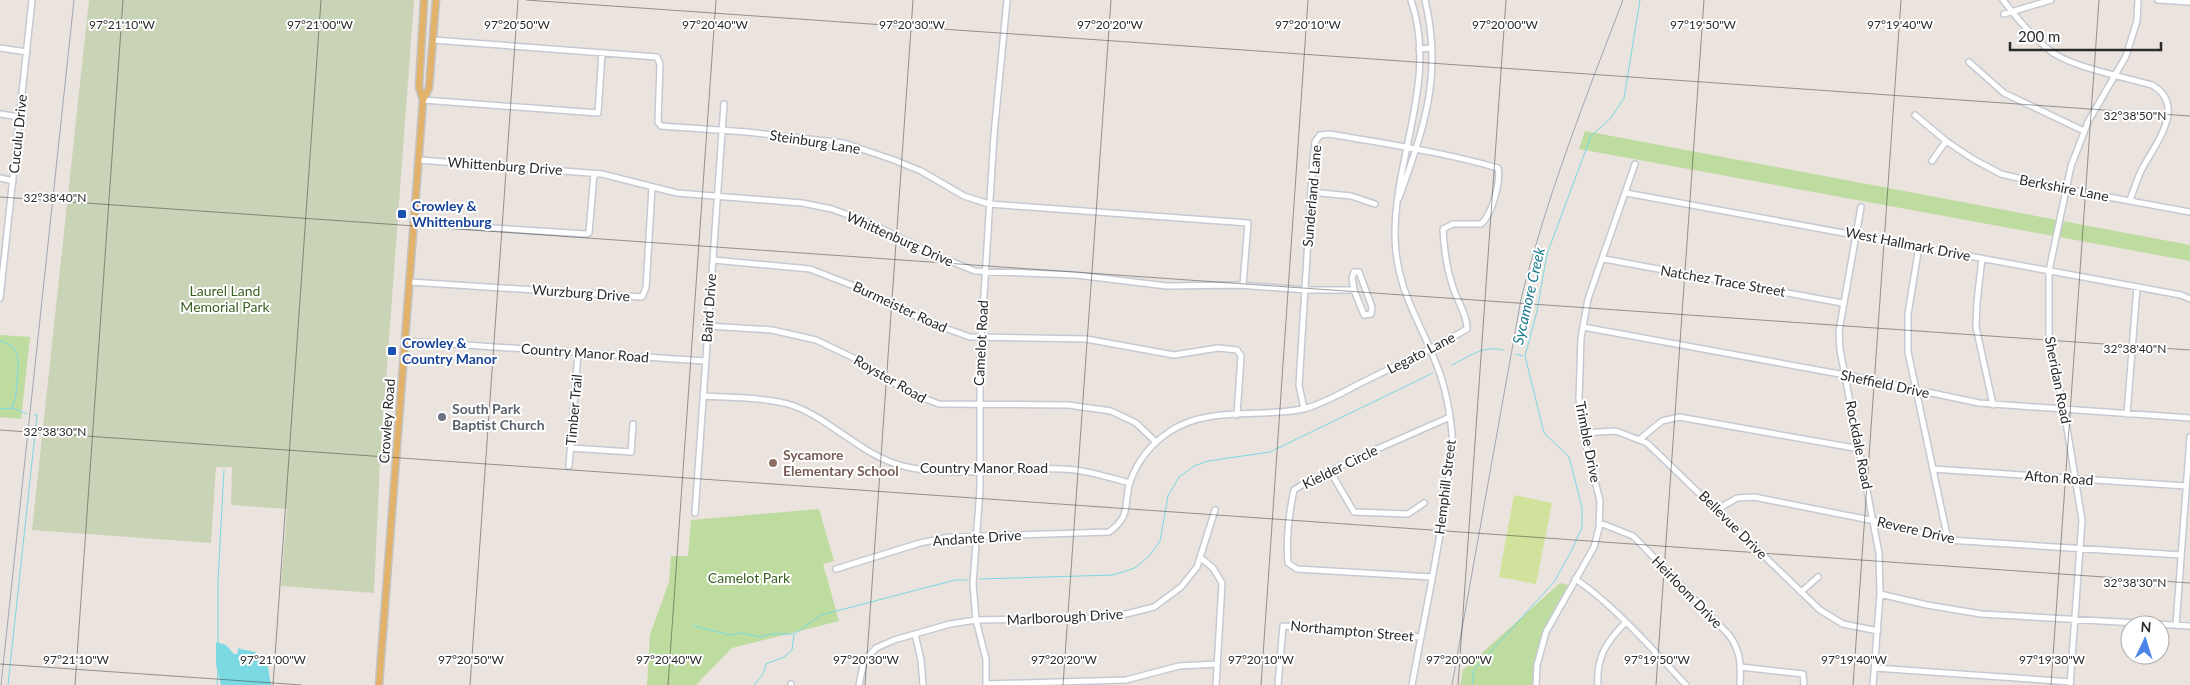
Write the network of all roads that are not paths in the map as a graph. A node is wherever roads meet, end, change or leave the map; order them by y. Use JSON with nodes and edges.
{"nodes":[{"id":1,"x":32,"y":0,"type":"edge"},
{"id":2,"x":424,"y":0,"type":"edge"},
{"id":3,"x":436,"y":0,"type":"edge"},
{"id":4,"x":1006,"y":0,"type":"edge"},
{"id":5,"x":1411,"y":0,"type":"edge"},
{"id":6,"x":1425,"y":0,"type":"edge"},
{"id":7,"x":2003,"y":0,"type":"edge"},
{"id":8,"x":2051,"y":0,"type":"edge"},
{"id":9,"x":2138,"y":0,"type":"edge"},
{"id":10,"x":2158,"y":0,"type":"edge"},
{"id":11,"x":2190,"y":2,"type":"edge"},
{"id":12,"x":2011,"y":11,"type":"junction"},
{"id":13,"x":2004,"y":14,"type":"dead end"},
{"id":14,"x":422,"y":20,"type":"junction"},
{"id":15,"x":433,"y":40,"type":"junction"},
{"id":16,"x":0,"y":48,"type":"edge"},
{"id":17,"x":1432,"y":48,"type":"junction"},
{"id":18,"x":1419,"y":49,"type":"junction"},
{"id":19,"x":26,"y":52,"type":"junction"},
{"id":20,"x":602,"y":52,"type":"junction"},
{"id":21,"x":1968,"y":62,"type":"dead end"},
{"id":22,"x":2116,"y":74,"type":"junction"},
{"id":23,"x":423,"y":100,"type":"junction"},
{"id":24,"x":724,"y":104,"type":"dead end"},
{"id":25,"x":0,"y":114,"type":"edge"},
{"id":26,"x":1915,"y":115,"type":"dead end"},
{"id":27,"x":20,"y":118,"type":"junction"},
{"id":28,"x":722,"y":131,"type":"junction"},
{"id":29,"x":2084,"y":131,"type":"junction"},
{"id":30,"x":1946,"y":141,"type":"junction"},
{"id":31,"x":1408,"y":148,"type":"junction"},
{"id":32,"x":1417,"y":150,"type":"junction"},
{"id":33,"x":419,"y":160,"type":"junction"},
{"id":34,"x":1932,"y":162,"type":"dead end"},
{"id":35,"x":1635,"y":164,"type":"dead end"},
{"id":36,"x":1498,"y":168,"type":"joint"},
{"id":37,"x":594,"y":174,"type":"junction"},
{"id":38,"x":0,"y":178,"type":"edge"},
{"id":39,"x":13,"y":180,"type":"junction"},
{"id":40,"x":652,"y":188,"type":"junction"},
{"id":41,"x":2065,"y":189,"type":"junction"},
{"id":42,"x":1311,"y":192,"type":"junction"},
{"id":43,"x":1626,"y":194,"type":"junction"},
{"id":44,"x":717,"y":196,"type":"junction"},
{"id":45,"x":2130,"y":200,"type":"junction"},
{"id":46,"x":990,"y":204,"type":"junction"},
{"id":47,"x":1375,"y":204,"type":"dead end"},
{"id":48,"x":1397,"y":206,"type":"junction"},
{"id":49,"x":1861,"y":207,"type":"dead end"},
{"id":50,"x":2190,"y":212,"type":"edge"},
{"id":51,"x":415,"y":223,"type":"junction"},
{"id":52,"x":1856,"y":235,"type":"junction"},
{"id":53,"x":1919,"y":246,"type":"junction"},
{"id":54,"x":1982,"y":258,"type":"junction"},
{"id":55,"x":1604,"y":259,"type":"junction"},
{"id":56,"x":713,"y":260,"type":"junction"},
{"id":57,"x":2049,"y":271,"type":"junction"},
{"id":58,"x":986,"y":272,"type":"junction"},
{"id":59,"x":410,"y":282,"type":"junction"},
{"id":60,"x":1243,"y":286,"type":"junction"},
{"id":61,"x":2137,"y":287,"type":"junction"},
{"id":62,"x":1306,"y":290,"type":"junction"},
{"id":63,"x":1354,"y":290,"type":"junction"},
{"id":64,"x":0,"y":298,"type":"edge"},
{"id":65,"x":2190,"y":299,"type":"edge"},
{"id":66,"x":1842,"y":303,"type":"junction"},
{"id":67,"x":708,"y":326,"type":"junction"},
{"id":68,"x":1583,"y":327,"type":"junction"},
{"id":69,"x":981,"y":337,"type":"junction"},
{"id":70,"x":406,"y":341,"type":"junction"},
{"id":71,"x":1429,"y":350,"type":"junction"},
{"id":72,"x":578,"y":353,"type":"junction"},
{"id":73,"x":706,"y":361,"type":"junction"},
{"id":74,"x":1845,"y":375,"type":"junction"},
{"id":75,"x":1916,"y":391,"type":"junction"},
{"id":76,"x":703,"y":396,"type":"junction"},
{"id":77,"x":1993,"y":405,"type":"junction"},
{"id":78,"x":979,"y":406,"type":"junction"},
{"id":79,"x":1304,"y":409,"type":"junction"},
{"id":80,"x":2064,"y":410,"type":"junction"},
{"id":81,"x":2127,"y":414,"type":"junction"},
{"id":82,"x":1237,"y":415,"type":"junction"},
{"id":83,"x":1450,"y":417,"type":"junction"},
{"id":84,"x":2190,"y":418,"type":"edge"},
{"id":85,"x":633,"y":424,"type":"dead end"},
{"id":86,"x":1583,"y":433,"type":"junction"},
{"id":87,"x":2190,"y":437,"type":"edge"},
{"id":88,"x":1640,"y":440,"type":"junction"},
{"id":89,"x":1156,"y":442,"type":"junction"},
{"id":90,"x":571,"y":448,"type":"junction"},
{"id":91,"x":1860,"y":449,"type":"junction"},
{"id":92,"x":569,"y":466,"type":"dead end"},
{"id":93,"x":1933,"y":469,"type":"junction"},
{"id":94,"x":980,"y":471,"type":"junction"},
{"id":95,"x":1330,"y":471,"type":"junction"},
{"id":96,"x":2076,"y":479,"type":"junction"},
{"id":97,"x":1130,"y":483,"type":"junction"},
{"id":98,"x":2186,"y":486,"type":"junction"},
{"id":99,"x":1424,"y":503,"type":"dead end"},
{"id":100,"x":1214,"y":510,"type":"dead end"},
{"id":101,"x":1716,"y":510,"type":"junction"},
{"id":102,"x":695,"y":513,"type":"dead end"},
{"id":103,"x":1875,"y":521,"type":"junction"},
{"id":104,"x":1600,"y":523,"type":"junction"},
{"id":105,"x":1119,"y":524,"type":"joint"},
{"id":106,"x":976,"y":536,"type":"junction"},
{"id":107,"x":1948,"y":540,"type":"junction"},
{"id":108,"x":2081,"y":549,"type":"junction"},
{"id":109,"x":2181,"y":556,"type":"junction"},
{"id":110,"x":1201,"y":558,"type":"junction"},
{"id":111,"x":836,"y":569,"type":"dead end"},
{"id":112,"x":1432,"y":577,"type":"junction"},
{"id":113,"x":1818,"y":577,"type":"dead end"},
{"id":114,"x":1574,"y":579,"type":"junction"},
{"id":115,"x":1801,"y":592,"type":"junction"},
{"id":116,"x":1880,"y":594,"type":"junction"},
{"id":117,"x":2075,"y":618,"type":"junction"},
{"id":118,"x":976,"y":620,"type":"junction"},
{"id":119,"x":1624,"y":623,"type":"junction"},
{"id":120,"x":2176,"y":625,"type":"junction"},
{"id":121,"x":2190,"y":626,"type":"edge"},
{"id":122,"x":1878,"y":632,"type":"junction"},
{"id":123,"x":915,"y":634,"type":"junction"},
{"id":124,"x":1421,"y":637,"type":"junction"},
{"id":125,"x":1217,"y":664,"type":"junction"},
{"id":126,"x":1741,"y":667,"type":"junction"},
{"id":127,"x":1875,"y":668,"type":"junction"},
{"id":128,"x":2070,"y":683,"type":"edge"},
{"id":129,"x":986,"y":684,"type":"edge"},
{"id":130,"x":379,"y":685,"type":"edge"},
{"id":131,"x":859,"y":685,"type":"edge"},
{"id":132,"x":923,"y":685,"type":"edge"},
{"id":133,"x":1216,"y":685,"type":"edge"},
{"id":134,"x":1278,"y":685,"type":"edge"},
{"id":135,"x":1412,"y":685,"type":"edge"},
{"id":136,"x":1536,"y":685,"type":"edge"},
{"id":137,"x":1598,"y":685,"type":"edge"},
{"id":138,"x":1686,"y":685,"type":"edge"},
{"id":139,"x":1740,"y":685,"type":"edge"},
{"id":140,"x":1804,"y":685,"type":"edge"},
{"id":141,"x":1874,"y":685,"type":"edge"}],
"edges":[{"from":1,"to":19,"type":"street","name":"Cuculu Drive"},
{"from":2,"to":14,"type":"main road","name":"Crowley Road"},
{"from":3,"to":15,"type":"main road","name":"Crowley Road"},
{"from":4,"to":46,"type":"street","name":"Camelot Road"},
{"from":5,"to":18,"type":"street","name":"Hemphill Street"},
{"from":6,"to":17,"type":"street","name":"Hemphill Street"},
{"from":7,"to":12,"type":"street"},
{"from":8,"to":12,"type":"street"},
{"from":9,"to":22,"type":"street","name":"Sheridan Road"},
{"from":10,"to":11,"type":"street"},
{"from":12,"to":13,"type":"street"},
{"from":12,"to":22,"type":"street"},
{"from":14,"to":15,"type":"main road"},
{"from":14,"to":23,"type":"main road","name":"Crowley Road"},
{"from":15,"to":20,"type":"street","name":"Steinburg Lane"},
{"from":15,"to":23,"type":"main road","name":"Crowley Road"},
{"from":16,"to":19,"type":"street"},
{"from":17,"to":18,"type":"street"},
{"from":17,"to":32,"type":"street","name":"Hemphill Street"},
{"from":18,"to":31,"type":"street","name":"Hemphill Street"},
{"from":19,"to":27,"type":"street","name":"Cuculu Drive"},
{"from":20,"to":23,"type":"street"},
{"from":20,"to":28,"type":"street","name":"Steinburg Lane"},
{"from":21,"to":29,"type":"street"},
{"from":22,"to":29,"type":"street","name":"Sheridan Road"},
{"from":22,"to":45,"type":"street"},
{"from":23,"to":33,"type":"main road","name":"Crowley Road"},
{"from":24,"to":28,"type":"street","name":"Baird Drive"},
{"from":25,"to":27,"type":"street"},
{"from":26,"to":30,"type":"street","name":"Berkshire Lane"},
{"from":27,"to":39,"type":"street","name":"Cuculu Drive"},
{"from":28,"to":44,"type":"street","name":"Baird Drive"},
{"from":28,"to":46,"type":"street","name":"Steinburg Lane"},
{"from":29,"to":41,"type":"street","name":"Sheridan Road"},
{"from":30,"to":34,"type":"street"},
{"from":30,"to":41,"type":"street","name":"Berkshire Lane"},
{"from":31,"to":32,"type":"street","name":"Sunderland Lane"},
{"from":31,"to":42,"type":"street","name":"Sunderland Lane"},
{"from":31,"to":48,"type":"street","name":"Hemphill Street"},
{"from":32,"to":36,"type":"street","name":"Sunderland Lane"},
{"from":32,"to":48,"type":"street","name":"Hemphill Street"},
{"from":33,"to":37,"type":"street","name":"Whittenburg Drive"},
{"from":33,"to":51,"type":"main road","name":"Crowley Road"},
{"from":35,"to":43,"type":"street","name":"Trimble Drive"},
{"from":36,"to":71,"type":"street","name":"Legato Lane"},
{"from":37,"to":40,"type":"street","name":"Whittenburg Drive"},
{"from":37,"to":51,"type":"street"},
{"from":38,"to":39,"type":"street"},
{"from":39,"to":64,"type":"street","name":"Cuculu Drive"},
{"from":40,"to":44,"type":"street","name":"Whittenburg Drive"},
{"from":40,"to":59,"type":"street","name":"Wurzburg Drive"},
{"from":41,"to":45,"type":"street","name":"Berkshire Lane"},
{"from":41,"to":57,"type":"street","name":"Sheridan Road"},
{"from":42,"to":47,"type":"street"},
{"from":42,"to":62,"type":"street","name":"Sunderland Lane"},
{"from":43,"to":52,"type":"street","name":"West Hallmark Drive"},
{"from":43,"to":55,"type":"street","name":"Trimble Drive"},
{"from":44,"to":56,"type":"street","name":"Baird Drive"},
{"from":44,"to":58,"type":"street","name":"Whittenburg Drive"},
{"from":45,"to":50,"type":"street","name":"Berkshire Lane"},
{"from":46,"to":58,"type":"street","name":"Camelot Road"},
{"from":46,"to":60,"type":"street","name":"Steinburg Lane"},
{"from":48,"to":71,"type":"street","name":"Hemphill Street"},
{"from":49,"to":52,"type":"street","name":"Rockdale Road"},
{"from":51,"to":59,"type":"main road","name":"Crowley Road"},
{"from":52,"to":53,"type":"street","name":"West Hallmark Drive"},
{"from":52,"to":66,"type":"street","name":"Rockdale Road"},
{"from":53,"to":54,"type":"street","name":"West Hallmark Drive"},
{"from":53,"to":75,"type":"street"},
{"from":54,"to":57,"type":"street","name":"West Hallmark Drive"},
{"from":54,"to":77,"type":"street"},
{"from":55,"to":66,"type":"street","name":"Natchez Trace Street"},
{"from":55,"to":68,"type":"street","name":"Trimble Drive"},
{"from":56,"to":67,"type":"street","name":"Baird Drive"},
{"from":56,"to":69,"type":"street","name":"Burmeister Road"},
{"from":57,"to":61,"type":"street","name":"West Hallmark Drive"},
{"from":57,"to":80,"type":"street","name":"Sheridan Road"},
{"from":58,"to":60,"type":"street","name":"Whittenburg Drive"},
{"from":58,"to":69,"type":"street","name":"Camelot Road"},
{"from":59,"to":70,"type":"main road","name":"Crowley Road"},
{"from":60,"to":62,"type":"street","name":"Whittenburg Drive"},
{"from":61,"to":65,"type":"street","name":"West Hallmark Drive"},
{"from":61,"to":81,"type":"street"},
{"from":62,"to":63,"type":"street","name":"Whittenburg Drive"},
{"from":62,"to":79,"type":"street","name":"Sunderland Lane"},
{"from":63,"to":63,"type":"street"},
{"from":66,"to":74,"type":"street","name":"Rockdale Road"},
{"from":67,"to":73,"type":"street","name":"Baird Drive"},
{"from":67,"to":78,"type":"street","name":"Royster Road"},
{"from":68,"to":74,"type":"street","name":"Sheffield Drive"},
{"from":68,"to":86,"type":"street","name":"Trimble Drive"},
{"from":69,"to":78,"type":"street","name":"Camelot Road"},
{"from":69,"to":82,"type":"street","name":"Burmeister Road"},
{"from":70,"to":72,"type":"street","name":"Country Manor Road"},
{"from":70,"to":130,"type":"main road","name":"Crowley Road"},
{"from":71,"to":79,"type":"street","name":"Legato Lane"},
{"from":71,"to":83,"type":"street","name":"Hemphill Street"},
{"from":72,"to":73,"type":"street","name":"Country Manor Road"},
{"from":72,"to":90,"type":"street","name":"Timber Trail"},
{"from":73,"to":76,"type":"street","name":"Baird Drive"},
{"from":74,"to":75,"type":"street","name":"Sheffield Drive"},
{"from":74,"to":91,"type":"street","name":"Rockdale Road"},
{"from":75,"to":77,"type":"street","name":"Sheffield Drive"},
{"from":75,"to":93,"type":"street"},
{"from":76,"to":94,"type":"street","name":"Country Manor Road"},
{"from":76,"to":102,"type":"street","name":"Baird Drive"},
{"from":77,"to":80,"type":"street","name":"Sheffield Drive"},
{"from":78,"to":89,"type":"street","name":"Royster Road"},
{"from":78,"to":94,"type":"street","name":"Camelot Road"},
{"from":79,"to":82,"type":"street","name":"Legato Lane"},
{"from":80,"to":81,"type":"street","name":"Sheffield Drive"},
{"from":80,"to":96,"type":"street","name":"Sheridan Road"},
{"from":81,"to":84,"type":"street","name":"Sheffield Drive"},
{"from":82,"to":89,"type":"street","name":"Legato Lane"},
{"from":83,"to":95,"type":"street","name":"Kielder Circle"},
{"from":83,"to":112,"type":"street","name":"Hemphill Street"},
{"from":85,"to":90,"type":"street"},
{"from":86,"to":88,"type":"street","name":"Bellevue Drive"},
{"from":86,"to":104,"type":"street","name":"Trimble Drive"},
{"from":87,"to":98,"type":"street"},
{"from":88,"to":91,"type":"street"},
{"from":88,"to":101,"type":"street","name":"Bellevue Drive"},
{"from":89,"to":97,"type":"street","name":"Legato Lane"},
{"from":90,"to":92,"type":"street","name":"Timber Trail"},
{"from":91,"to":103,"type":"street","name":"Rockdale Road"},
{"from":93,"to":96,"type":"street","name":"Afton Road"},
{"from":93,"to":107,"type":"street"},
{"from":94,"to":97,"type":"street","name":"Country Manor Road"},
{"from":94,"to":106,"type":"street","name":"Camelot Road"},
{"from":95,"to":99,"type":"street"},
{"from":95,"to":112,"type":"street","name":"Kielder Circle"},
{"from":96,"to":98,"type":"street","name":"Afton Road"},
{"from":96,"to":108,"type":"street","name":"Sheridan Road"},
{"from":97,"to":105,"type":"street","name":"Legato Lane"},
{"from":98,"to":109,"type":"street"},
{"from":100,"to":110,"type":"street","name":"Marlborough Drive"},
{"from":101,"to":103,"type":"street","name":"Revere Drive"},
{"from":101,"to":115,"type":"street","name":"Bellevue Drive"},
{"from":103,"to":107,"type":"street","name":"Revere Drive"},
{"from":103,"to":116,"type":"street","name":"Rockdale Road"},
{"from":104,"to":114,"type":"street","name":"Trimble Drive"},
{"from":104,"to":126,"type":"street","name":"Heirloom Drive"},
{"from":105,"to":106,"type":"street","name":"Andante Drive"},
{"from":106,"to":111,"type":"street","name":"Andante Drive"},
{"from":106,"to":118,"type":"street","name":"Camelot Road"},
{"from":107,"to":108,"type":"street","name":"Revere Drive"},
{"from":108,"to":109,"type":"street","name":"Revere Drive"},
{"from":108,"to":117,"type":"street","name":"Sheridan Road"},
{"from":109,"to":120,"type":"street"},
{"from":110,"to":118,"type":"street","name":"Marlborough Drive"},
{"from":110,"to":125,"type":"street"},
{"from":112,"to":124,"type":"street","name":"Hemphill Street"},
{"from":113,"to":115,"type":"street"},
{"from":114,"to":119,"type":"street"},
{"from":114,"to":136,"type":"street","name":"Trimble Drive"},
{"from":115,"to":122,"type":"street","name":"Bellevue Drive"},
{"from":116,"to":117,"type":"street"},
{"from":116,"to":122,"type":"street","name":"Rockdale Road"},
{"from":117,"to":120,"type":"street"},
{"from":117,"to":128,"type":"street","name":"Sheridan Road"},
{"from":118,"to":123,"type":"street","name":"Marlborough Drive"},
{"from":118,"to":129,"type":"street","name":"Camelot Road"},
{"from":119,"to":137,"type":"street"},
{"from":119,"to":138,"type":"street"},
{"from":120,"to":121,"type":"street"},
{"from":122,"to":127,"type":"street","name":"Rockdale Road"},
{"from":123,"to":131,"type":"street","name":"Marlborough Drive"},
{"from":123,"to":132,"type":"street"},
{"from":124,"to":134,"type":"street","name":"Northampton Street"},
{"from":124,"to":135,"type":"street","name":"Hemphill Street"},
{"from":125,"to":129,"type":"street"},
{"from":125,"to":133,"type":"street"},
{"from":126,"to":139,"type":"street","name":"Heirloom Drive"},
{"from":126,"to":140,"type":"street"},
{"from":127,"to":128,"type":"street"},
{"from":127,"to":141,"type":"street","name":"Rockdale Road"}]}
